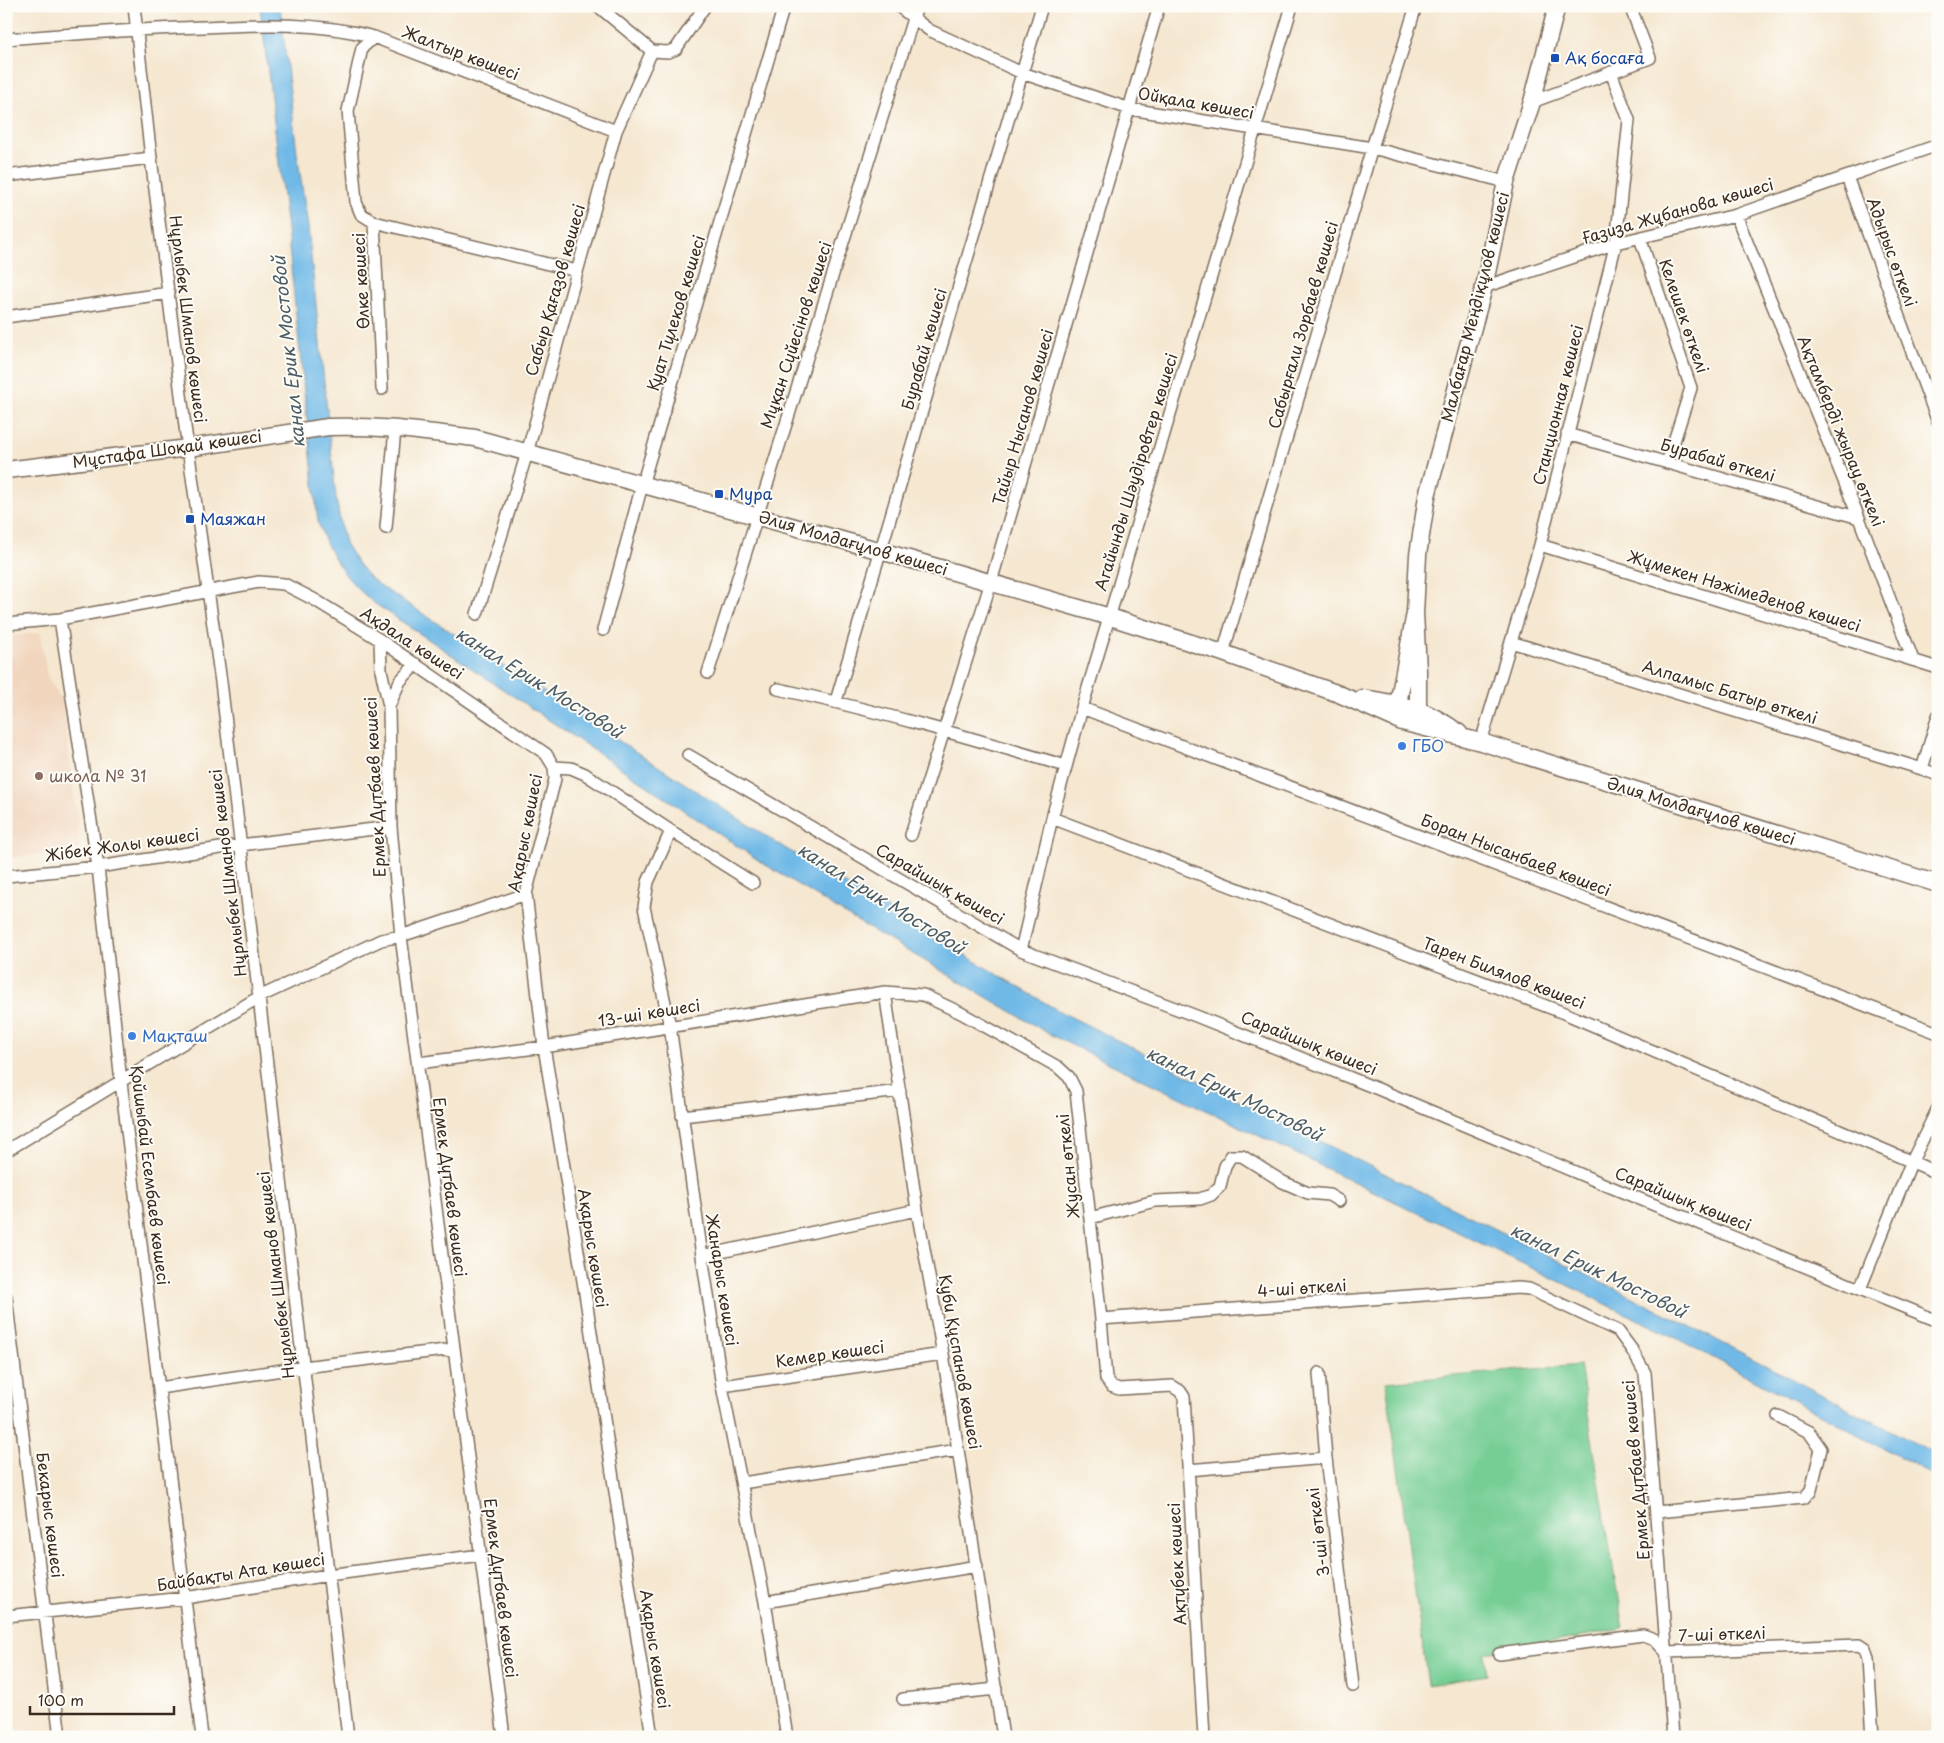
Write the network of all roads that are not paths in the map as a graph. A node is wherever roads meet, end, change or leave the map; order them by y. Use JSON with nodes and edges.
{"nodes":[{"id":1,"x":134,"y":6,"type":"edge"},
{"id":2,"x":598,"y":6,"type":"edge"},
{"id":3,"x":705,"y":6,"type":"edge"},
{"id":4,"x":784,"y":6,"type":"edge"},
{"id":5,"x":898,"y":6,"type":"edge"},
{"id":6,"x":1042,"y":6,"type":"edge"},
{"id":7,"x":1159,"y":6,"type":"edge"},
{"id":8,"x":1292,"y":6,"type":"edge"},
{"id":9,"x":1416,"y":6,"type":"edge"},
{"id":10,"x":1557,"y":6,"type":"edge"},
{"id":11,"x":1630,"y":6,"type":"edge"},
{"id":12,"x":915,"y":12,"type":"edge"},
{"id":13,"x":137,"y":29,"type":"junction"},
{"id":14,"x":374,"y":37,"type":"junction"},
{"id":15,"x":6,"y":39,"type":"edge"},
{"id":16,"x":652,"y":52,"type":"junction"},
{"id":17,"x":1611,"y":72,"type":"junction"},
{"id":18,"x":1022,"y":73,"type":"junction"},
{"id":19,"x":1532,"y":102,"type":"junction"},
{"id":20,"x":1130,"y":109,"type":"junction"},
{"id":21,"x":1254,"y":130,"type":"junction"},
{"id":22,"x":616,"y":131,"type":"junction"},
{"id":23,"x":1938,"y":146,"type":"edge"},
{"id":24,"x":1372,"y":148,"type":"junction"},
{"id":25,"x":151,"y":158,"type":"junction"},
{"id":26,"x":6,"y":176,"type":"edge"},
{"id":27,"x":1846,"y":177,"type":"junction"},
{"id":28,"x":1506,"y":182,"type":"junction"},
{"id":29,"x":1736,"y":214,"type":"junction"},
{"id":30,"x":374,"y":222,"type":"junction"},
{"id":31,"x":1640,"y":238,"type":"junction"},
{"id":32,"x":1616,"y":243,"type":"junction"},
{"id":33,"x":577,"y":271,"type":"junction"},
{"id":34,"x":1484,"y":287,"type":"junction"},
{"id":35,"x":169,"y":293,"type":"junction"},
{"id":36,"x":6,"y":317,"type":"edge"},
{"id":37,"x":382,"y":390,"type":"dead end"},
{"id":38,"x":1938,"y":422,"type":"edge"},
{"id":39,"x":328,"y":427,"type":"joint"},
{"id":40,"x":395,"y":428,"type":"junction"},
{"id":41,"x":1567,"y":434,"type":"junction"},
{"id":42,"x":188,"y":448,"type":"junction"},
{"id":43,"x":526,"y":453,"type":"junction"},
{"id":44,"x":1667,"y":462,"type":"junction"},
{"id":45,"x":6,"y":470,"type":"edge"},
{"id":46,"x":642,"y":485,"type":"junction"},
{"id":47,"x":756,"y":516,"type":"junction"},
{"id":48,"x":1859,"y":518,"type":"junction"},
{"id":49,"x":386,"y":528,"type":"dead end"},
{"id":50,"x":1540,"y":545,"type":"junction"},
{"id":51,"x":881,"y":551,"type":"junction"},
{"id":52,"x":991,"y":582,"type":"junction"},
{"id":53,"x":208,"y":593,"type":"junction"},
{"id":54,"x":477,"y":614,"type":"dead end"},
{"id":55,"x":1110,"y":617,"type":"junction"},
{"id":56,"x":60,"y":619,"type":"junction"},
{"id":57,"x":6,"y":624,"type":"edge"},
{"id":58,"x":603,"y":630,"type":"dead end"},
{"id":59,"x":380,"y":640,"type":"junction"},
{"id":60,"x":1512,"y":642,"type":"junction"},
{"id":61,"x":1224,"y":653,"type":"junction"},
{"id":62,"x":1913,"y":660,"type":"junction"},
{"id":63,"x":416,"y":664,"type":"junction"},
{"id":64,"x":1938,"y":668,"type":"edge"},
{"id":65,"x":1411,"y":669,"type":"junction"},
{"id":66,"x":708,"y":673,"type":"dead end"},
{"id":67,"x":778,"y":689,"type":"dead end"},
{"id":68,"x":1339,"y":694,"type":"junction"},
{"id":69,"x":836,"y":701,"type":"junction"},
{"id":70,"x":1398,"y":704,"type":"junction"},
{"id":71,"x":389,"y":706,"type":"junction"},
{"id":72,"x":1082,"y":708,"type":"junction"},
{"id":73,"x":1418,"y":709,"type":"junction"},
{"id":74,"x":1938,"y":716,"type":"edge"},
{"id":75,"x":1441,"y":719,"type":"junction"},
{"id":76,"x":1402,"y":722,"type":"junction"},
{"id":77,"x":944,"y":730,"type":"junction"},
{"id":78,"x":1473,"y":740,"type":"junction"},
{"id":79,"x":688,"y":756,"type":"dead end"},
{"id":80,"x":1066,"y":766,"type":"junction"},
{"id":81,"x":554,"y":767,"type":"junction"},
{"id":82,"x":1922,"y":769,"type":"junction"},
{"id":83,"x":1938,"y":775,"type":"edge"},
{"id":84,"x":1052,"y":818,"type":"junction"},
{"id":85,"x":391,"y":827,"type":"junction"},
{"id":86,"x":671,"y":832,"type":"junction"},
{"id":87,"x":911,"y":835,"type":"dead end"},
{"id":88,"x":240,"y":844,"type":"junction"},
{"id":89,"x":98,"y":867,"type":"junction"},
{"id":90,"x":6,"y":876,"type":"edge"},
{"id":91,"x":753,"y":883,"type":"dead end"},
{"id":92,"x":1938,"y":884,"type":"edge"},
{"id":93,"x":526,"y":894,"type":"junction"},
{"id":94,"x":401,"y":936,"type":"junction"},
{"id":95,"x":1022,"y":950,"type":"junction"},
{"id":96,"x":884,"y":992,"type":"junction"},
{"id":97,"x":259,"y":997,"type":"junction"},
{"id":98,"x":670,"y":1026,"type":"junction"},
{"id":99,"x":1938,"y":1033,"type":"edge"},
{"id":100,"x":544,"y":1047,"type":"junction"},
{"id":101,"x":418,"y":1063,"type":"junction"},
{"id":102,"x":121,"y":1082,"type":"junction"},
{"id":103,"x":900,"y":1090,"type":"junction"},
{"id":104,"x":1938,"y":1108,"type":"edge"},
{"id":105,"x":682,"y":1116,"type":"junction"},
{"id":106,"x":6,"y":1152,"type":"edge"},
{"id":107,"x":1911,"y":1163,"type":"junction"},
{"id":108,"x":1938,"y":1173,"type":"edge"},
{"id":109,"x":1339,"y":1201,"type":"dead end"},
{"id":110,"x":917,"y":1210,"type":"junction"},
{"id":111,"x":1090,"y":1218,"type":"junction"},
{"id":112,"x":702,"y":1256,"type":"junction"},
{"id":113,"x":1504,"y":1289,"type":"joint"},
{"id":114,"x":1860,"y":1289,"type":"junction"},
{"id":115,"x":6,"y":1297,"type":"edge"},
{"id":116,"x":1101,"y":1319,"type":"junction"},
{"id":117,"x":1938,"y":1321,"type":"edge"},
{"id":118,"x":454,"y":1349,"type":"junction"},
{"id":119,"x":943,"y":1354,"type":"junction"},
{"id":120,"x":303,"y":1366,"type":"junction"},
{"id":121,"x":1320,"y":1373,"type":"dead end"},
{"id":122,"x":722,"y":1386,"type":"junction"},
{"id":123,"x":159,"y":1388,"type":"junction"},
{"id":124,"x":1180,"y":1391,"type":"joint"},
{"id":125,"x":1778,"y":1416,"type":"dead end"},
{"id":126,"x":958,"y":1450,"type":"junction"},
{"id":127,"x":1326,"y":1458,"type":"junction"},
{"id":128,"x":1188,"y":1470,"type":"junction"},
{"id":129,"x":742,"y":1483,"type":"junction"},
{"id":130,"x":1656,"y":1512,"type":"junction"},
{"id":131,"x":481,"y":1555,"type":"junction"},
{"id":132,"x":977,"y":1566,"type":"junction"},
{"id":133,"x":328,"y":1575,"type":"junction"},
{"id":134,"x":185,"y":1598,"type":"junction"},
{"id":135,"x":765,"y":1602,"type":"junction"},
{"id":136,"x":45,"y":1611,"type":"junction"},
{"id":137,"x":6,"y":1616,"type":"edge"},
{"id":138,"x":1666,"y":1652,"type":"junction"},
{"id":139,"x":1499,"y":1654,"type":"dead end"},
{"id":140,"x":1353,"y":1686,"type":"dead end"},
{"id":141,"x":996,"y":1688,"type":"junction"},
{"id":142,"x":903,"y":1699,"type":"dead end"},
{"id":143,"x":60,"y":1737,"type":"edge"},
{"id":144,"x":202,"y":1737,"type":"edge"},
{"id":145,"x":348,"y":1737,"type":"edge"},
{"id":146,"x":504,"y":1737,"type":"edge"},
{"id":147,"x":652,"y":1737,"type":"edge"},
{"id":148,"x":787,"y":1737,"type":"edge"},
{"id":149,"x":1003,"y":1737,"type":"edge"},
{"id":150,"x":1204,"y":1737,"type":"edge"},
{"id":151,"x":1673,"y":1737,"type":"edge"},
{"id":152,"x":1873,"y":1737,"type":"edge"}],
"edges":[{"from":1,"to":13,"type":"street","name":"Нұрлыбек Шманов көшесі"},
{"from":2,"to":16,"type":"street"},
{"from":3,"to":16,"type":"street"},
{"from":4,"to":46,"type":"street","name":"Қуат Түлеков көшесі"},
{"from":5,"to":12,"type":"street","name":"Ойқала көшесі"},
{"from":6,"to":18,"type":"street","name":"Бурабай көшесi"},
{"from":7,"to":20,"type":"street","name":"Тайыр Нысанов көшесi"},
{"from":8,"to":21,"type":"street","name":"Агайынды Шәудіровтер көшесi"},
{"from":9,"to":24,"type":"street","name":"Сабырғали Зорбаев көшесі"},
{"from":10,"to":19,"type":"main road","name":"Малбағар Меңдіқұлов көшесі"},
{"from":11,"to":17,"type":"street"},
{"from":12,"to":18,"type":"street","name":"Ойқала көшесі"},
{"from":12,"to":47,"type":"street","name":"Мұқан Сүйесінов көшесі"},
{"from":13,"to":14,"type":"street","name":"Жалтыр көшесі"},
{"from":13,"to":15,"type":"street","name":"Жалтыр көшесі"},
{"from":13,"to":25,"type":"street","name":"Нұрлыбек Шманов көшесі"},
{"from":14,"to":22,"type":"street","name":"Жалтыр көшесі"},
{"from":14,"to":30,"type":"street","name":"Өлке көшесі"},
{"from":16,"to":22,"type":"street","name":"Сабыр Қағазов көшесі"},
{"from":17,"to":19,"type":"street"},
{"from":17,"to":32,"type":"street","name":"Станционная көшесі"},
{"from":18,"to":20,"type":"street","name":"Ойқала көшесі"},
{"from":18,"to":51,"type":"street","name":"Бурабай көшесi"},
{"from":19,"to":28,"type":"main road","name":"Малбағар Меңдіқұлов көшесі"},
{"from":20,"to":21,"type":"street","name":"Ойқала көшесі"},
{"from":20,"to":52,"type":"street","name":"Тайыр Нысанов көшесi"},
{"from":21,"to":24,"type":"street","name":"Ойқала көшесі"},
{"from":21,"to":55,"type":"street","name":"Агайынды Шәудіровтер көшесi"},
{"from":22,"to":33,"type":"street","name":"Сабыр Қағазов көшесі"},
{"from":23,"to":27,"type":"street","name":"Ғазиза Жұбанова көшесі"},
{"from":24,"to":28,"type":"street","name":"Ойқала көшесі"},
{"from":24,"to":61,"type":"street","name":"Сабырғали Зорбаев көшесі"},
{"from":25,"to":26,"type":"street"},
{"from":25,"to":35,"type":"street","name":"Нұрлыбек Шманов көшесі"},
{"from":27,"to":29,"type":"street","name":"Ғазиза Жұбанова көшесі"},
{"from":27,"to":38,"type":"street","name":"Адырыс өткелі"},
{"from":28,"to":34,"type":"main road","name":"Малбағар Меңдіқұлов көшесі"},
{"from":29,"to":31,"type":"street","name":"Ғазиза Жұбанова көшесі"},
{"from":29,"to":48,"type":"street","name":"Ақтамберді жырау өткелі"},
{"from":30,"to":33,"type":"street"},
{"from":30,"to":37,"type":"street","name":"Өлке көшесі"},
{"from":31,"to":32,"type":"street","name":"Ғазиза Жұбанова көшесі"},
{"from":31,"to":44,"type":"street","name":"Келешек өткелі"},
{"from":32,"to":34,"type":"street","name":"Ғазиза Жұбанова көшесі"},
{"from":32,"to":41,"type":"street","name":"Станционная көшесі"},
{"from":33,"to":43,"type":"street","name":"Сабыр Қағазов көшесі"},
{"from":34,"to":65,"type":"main road","name":"Малбағар Меңдіқұлов көшесі"},
{"from":35,"to":36,"type":"street"},
{"from":35,"to":42,"type":"street","name":"Нұрлыбек Шманов көшесі"},
{"from":39,"to":40,"type":"main road","name":"Әлия Молдағұлов көшесі"},
{"from":39,"to":42,"type":"main road","name":"Мұстафа Шоқай көшесi"},
{"from":40,"to":43,"type":"main road","name":"Әлия Молдағұлов көшесі"},
{"from":40,"to":49,"type":"street"},
{"from":41,"to":44,"type":"street","name":"Бурабай өткелі"},
{"from":41,"to":50,"type":"street","name":"Станционная көшесі"},
{"from":42,"to":45,"type":"main road","name":"Мұстафа Шоқай көшесi"},
{"from":42,"to":53,"type":"street","name":"Нұрлыбек Шманов көшесі"},
{"from":43,"to":46,"type":"main road","name":"Әлия Молдағұлов көшесі"},
{"from":43,"to":54,"type":"street","name":"Сабыр Қағазов көшесі"},
{"from":44,"to":48,"type":"street","name":"Бурабай өткелі"},
{"from":46,"to":47,"type":"main road","name":"Әлия Молдағұлов көшесі"},
{"from":46,"to":58,"type":"street","name":"Қуат Түлеков көшесі"},
{"from":47,"to":51,"type":"main road","name":"Әлия Молдағұлов көшесі"},
{"from":47,"to":66,"type":"street","name":"Мұқан Сүйесінов көшесі"},
{"from":48,"to":62,"type":"street","name":"Ақтамберді жырау өткелі"},
{"from":50,"to":60,"type":"street","name":"Станционная көшесі"},
{"from":50,"to":62,"type":"street","name":"Жұмекен Нәжімеденов көшесі"},
{"from":51,"to":52,"type":"main road","name":"Әлия Молдағұлов көшесі"},
{"from":51,"to":69,"type":"street","name":"Бурабай көшесi"},
{"from":52,"to":55,"type":"main road","name":"Әлия Молдағұлов көшесі"},
{"from":52,"to":77,"type":"street","name":"Тайыр Нысанов көшесi"},
{"from":53,"to":56,"type":"street","name":"Ақдала көшесі"},
{"from":53,"to":59,"type":"street","name":"Ақдала көшесі"},
{"from":53,"to":88,"type":"street","name":"Нұрлыбек Шманов көшесі"},
{"from":55,"to":61,"type":"main road","name":"Әлия Молдағұлов көшесі"},
{"from":55,"to":72,"type":"street","name":"Агайынды Шәудіровтер көшесi"},
{"from":56,"to":57,"type":"street","name":"Ақдала көшесі"},
{"from":56,"to":89,"type":"street","name":"Қойшыбай Есембаев көшесі"},
{"from":59,"to":63,"type":"street","name":"Ақдала көшесі"},
{"from":59,"to":71,"type":"street","name":"Ермек Дүтбаев көшесi"},
{"from":60,"to":78,"type":"street","name":"Станционная көшесі"},
{"from":60,"to":82,"type":"street","name":"Алпамыс Батыр өткелі"},
{"from":61,"to":68,"type":"main road","name":"Әлия Молдағұлов көшесі"},
{"from":62,"to":64,"type":"street","name":"Жұмекен Нәжімеденов көшесі"},
{"from":63,"to":71,"type":"street"},
{"from":63,"to":81,"type":"street","name":"Ақдала көшесі"},
{"from":65,"to":68,"type":"main road"},
{"from":65,"to":70,"type":"main road","name":"Малбағар Меңдіқұлов көшесі"},
{"from":65,"to":73,"type":"main road","name":"Малбағар Меңдіқұлов көшесі"},
{"from":65,"to":75,"type":"main road"},
{"from":67,"to":69,"type":"street"},
{"from":68,"to":70,"type":"main road","name":"Әлия Молдағұлов көшесі"},
{"from":68,"to":76,"type":"main road","name":"Әлия Молдағұлов көшесі"},
{"from":69,"to":77,"type":"street"},
{"from":70,"to":73,"type":"main road","name":"Әлия Молдағұлов көшесі"},
{"from":70,"to":76,"type":"main road","name":"Малбағар Меңдіқұлов көшесі"},
{"from":71,"to":85,"type":"street","name":"Ермек Дүтбаев көшесi"},
{"from":72,"to":80,"type":"street","name":"Агайынды Шәудіровтер көшесi"},
{"from":72,"to":99,"type":"street","name":"Боран Нысанбаев көшесі"},
{"from":73,"to":75,"type":"main road","name":"Әлия Молдағұлов көшесі"},
{"from":73,"to":76,"type":"main road"},
{"from":74,"to":82,"type":"street"},
{"from":75,"to":78,"type":"main road","name":"Әлия Молдағұлов көшесі"},
{"from":76,"to":78,"type":"main road","name":"Әлия Молдағұлов көшесі"},
{"from":77,"to":80,"type":"street"},
{"from":77,"to":87,"type":"street","name":"Тайыр Нысанов көшесi"},
{"from":78,"to":92,"type":"main road","name":"Әлия Молдағұлов көшесі"},
{"from":79,"to":95,"type":"street","name":"Сарайшық көшесі"},
{"from":80,"to":84,"type":"street","name":"Агайынды Шәудіровтер көшесi"},
{"from":81,"to":86,"type":"street"},
{"from":81,"to":93,"type":"street","name":"Ақарыс көшесi"},
{"from":82,"to":83,"type":"street","name":"Алпамыс Батыр өткелі"},
{"from":84,"to":95,"type":"street","name":"Агайынды Шәудіровтер көшесi"},
{"from":84,"to":107,"type":"street","name":"Тарен Билялов көшесі"},
{"from":85,"to":88,"type":"street","name":"Жібек Жолы көшесі"},
{"from":85,"to":94,"type":"street","name":"Ермек Дүтбаев көшесi"},
{"from":86,"to":91,"type":"street"},
{"from":86,"to":98,"type":"street","name":"Жанарыс көшесі"},
{"from":88,"to":89,"type":"street","name":"Жібек Жолы көшесі"},
{"from":88,"to":97,"type":"street","name":"Нұрлыбек Шманов көшесі"},
{"from":89,"to":90,"type":"street","name":"Жібек Жолы көшесі"},
{"from":89,"to":102,"type":"street","name":"Қойшыбай Есембаев көшесі"},
{"from":93,"to":94,"type":"street"},
{"from":93,"to":100,"type":"street","name":"Ақарыс көшесi"},
{"from":94,"to":97,"type":"street"},
{"from":94,"to":101,"type":"street","name":"Ермек Дүтбаев көшесi"},
{"from":95,"to":114,"type":"street","name":"Сарайшық көшесі"},
{"from":96,"to":98,"type":"street","name":"13-ші көшесi"},
{"from":96,"to":103,"type":"street","name":"Куби Құспанов көшесi"},
{"from":96,"to":111,"type":"street","name":"Жусан өткелі"},
{"from":97,"to":102,"type":"street"},
{"from":97,"to":120,"type":"street","name":"Нұрлыбек Шманов көшесі"},
{"from":98,"to":100,"type":"street","name":"13-ші көшесi"},
{"from":98,"to":105,"type":"street","name":"Жанарыс көшесі"},
{"from":100,"to":101,"type":"street","name":"13-ші көшесi"},
{"from":100,"to":147,"type":"street","name":"Ақарыс көшесi"},
{"from":101,"to":118,"type":"street","name":"Ермек Дүтбаев көшесi"},
{"from":102,"to":106,"type":"street"},
{"from":102,"to":123,"type":"street","name":"Қойшыбай Есембаев көшесі"},
{"from":103,"to":105,"type":"street"},
{"from":103,"to":110,"type":"street","name":"Куби Құспанов көшесi"},
{"from":104,"to":107,"type":"street"},
{"from":105,"to":112,"type":"street","name":"Жанарыс көшесі"},
{"from":107,"to":108,"type":"street","name":"Тарен Билялов көшесі"},
{"from":107,"to":114,"type":"street"},
{"from":109,"to":111,"type":"street"},
{"from":110,"to":112,"type":"street"},
{"from":110,"to":119,"type":"street","name":"Куби Құспанов көшесi"},
{"from":111,"to":116,"type":"street","name":"Жусан өткелі"},
{"from":112,"to":122,"type":"street","name":"Жанарыс көшесі"},
{"from":113,"to":116,"type":"street","name":"4-шi өткелi"},
{"from":113,"to":130,"type":"street","name":"Ермек Дүтбаев көшесi"},
{"from":114,"to":117,"type":"street","name":"Сарайшық көшесі"},
{"from":115,"to":136,"type":"street","name":"Бекарыс көшесі"},
{"from":116,"to":124,"type":"street","name":"Жусан өткелі"},
{"from":118,"to":120,"type":"street"},
{"from":118,"to":131,"type":"street","name":"Ермек Дүтбаев көшесi"},
{"from":119,"to":122,"type":"street","name":"Кемер көшесі"},
{"from":119,"to":126,"type":"street","name":"Куби Құспанов көшесi"},
{"from":120,"to":123,"type":"street"},
{"from":120,"to":133,"type":"street","name":"Нұрлыбек Шманов көшесі"},
{"from":121,"to":127,"type":"street","name":"3-шi өткелi"},
{"from":122,"to":129,"type":"street","name":"Жанарыс көшесі"},
{"from":123,"to":134,"type":"street","name":"Қойшыбай Есембаев көшесі"},
{"from":124,"to":128,"type":"street","name":"Ақтүбек көшесi"},
{"from":125,"to":130,"type":"street"},
{"from":126,"to":129,"type":"street"},
{"from":126,"to":132,"type":"street","name":"Куби Құспанов көшесi"},
{"from":127,"to":128,"type":"street"},
{"from":127,"to":140,"type":"street","name":"3-шi өткелi"},
{"from":128,"to":150,"type":"street","name":"Ақтүбек көшесi"},
{"from":129,"to":135,"type":"street","name":"Жанарыс көшесі"},
{"from":130,"to":138,"type":"street","name":"Ермек Дүтбаев көшесi"},
{"from":131,"to":133,"type":"street","name":"Байбақты Ата көшесі"},
{"from":131,"to":146,"type":"street","name":"Ермек Дүтбаев көшесi"},
{"from":132,"to":135,"type":"street"},
{"from":132,"to":141,"type":"street","name":"Куби Құспанов көшесi"},
{"from":133,"to":134,"type":"street","name":"Байбақты Ата көшесі"},
{"from":133,"to":145,"type":"street","name":"Нұрлыбек Шманов көшесі"},
{"from":134,"to":136,"type":"street","name":"Байбақты Ата көшесі"},
{"from":134,"to":144,"type":"street","name":"Қойшыбай Есембаев көшесі"},
{"from":135,"to":148,"type":"street","name":"Жанарыс көшесі"},
{"from":136,"to":137,"type":"street","name":"Байбақты Ата көшесі"},
{"from":136,"to":143,"type":"street","name":"Бекарыс көшесі"},
{"from":138,"to":139,"type":"street","name":"7-шi өткелi"},
{"from":138,"to":151,"type":"street","name":"Ермек Дүтбаев көшесi"},
{"from":138,"to":152,"type":"street","name":"7-шi өткелi"},
{"from":141,"to":142,"type":"street"},
{"from":141,"to":149,"type":"street","name":"Куби Құспанов көшесi"}]}
